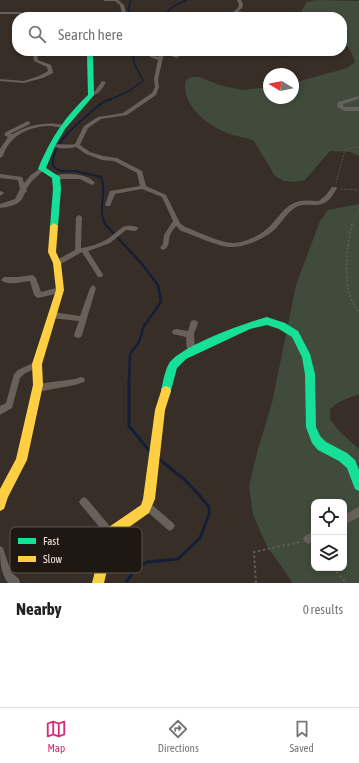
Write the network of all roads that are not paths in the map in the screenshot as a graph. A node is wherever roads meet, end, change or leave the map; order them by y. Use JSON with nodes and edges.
{"nodes":[{"id":1,"x":105,"y":0,"type":"edge"},
{"id":2,"x":115,"y":0,"type":"edge"},
{"id":3,"x":239,"y":0,"type":"edge"},
{"id":4,"x":124,"y":12,"type":"edge"},
{"id":5,"x":235,"y":12,"type":"edge"},
{"id":6,"x":0,"y":13,"type":"edge"},
{"id":7,"x":12,"y":13,"type":"edge"},
{"id":8,"x":34,"y":56,"type":"edge"},
{"id":9,"x":93,"y":56,"type":"edge"},
{"id":10,"x":152,"y":56,"type":"edge"},
{"id":11,"x":160,"y":56,"type":"edge"},
{"id":12,"x":160,"y":59,"type":"junction"},
{"id":13,"x":0,"y":80,"type":"edge"},
{"id":14,"x":104,"y":82,"type":"dead end"},
{"id":15,"x":90,"y":95,"type":"junction"},
{"id":16,"x":359,"y":97,"type":"edge"},
{"id":17,"x":359,"y":109,"type":"edge"},
{"id":18,"x":28,"y":123,"type":"dead end"},
{"id":19,"x":62,"y":126,"type":"junction"},
{"id":20,"x":11,"y":137,"type":"junction"},
{"id":21,"x":77,"y":145,"type":"junction"},
{"id":22,"x":55,"y":147,"type":"junction"},
{"id":23,"x":0,"y":156,"type":"edge"},
{"id":24,"x":42,"y":169,"type":"junction"},
{"id":25,"x":0,"y":176,"type":"edge"},
{"id":26,"x":55,"y":176,"type":"junction"},
{"id":27,"x":92,"y":183,"type":"dead end"},
{"id":28,"x":144,"y":187,"type":"junction"},
{"id":29,"x":334,"y":188,"type":"road end"},
{"id":30,"x":24,"y":191,"type":"junction"},
{"id":31,"x":108,"y":205,"type":"dead end"},
{"id":32,"x":0,"y":206,"type":"edge"},
{"id":33,"x":79,"y":216,"type":"dead end"},
{"id":34,"x":176,"y":221,"type":"junction"},
{"id":35,"x":136,"y":229,"type":"dead end"},
{"id":36,"x":163,"y":248,"type":"dead end"},
{"id":37,"x":81,"y":250,"type":"junction"},
{"id":38,"x":57,"y":264,"type":"junction"},
{"id":39,"x":100,"y":275,"type":"dead end"},
{"id":40,"x":4,"y":280,"type":"dead end"},
{"id":41,"x":93,"y":288,"type":"dead end"},
{"id":42,"x":60,"y":290,"type":"junction"},
{"id":43,"x":52,"y":315,"type":"junction"},
{"id":44,"x":83,"y":319,"type":"junction"},
{"id":45,"x":194,"y":323,"type":"dead end"},
{"id":46,"x":176,"y":332,"type":"dead end"},
{"id":47,"x":190,"y":334,"type":"junction"},
{"id":48,"x":78,"y":335,"type":"dead end"},
{"id":49,"x":191,"y":352,"type":"junction"},
{"id":50,"x":37,"y":364,"type":"junction"},
{"id":51,"x":81,"y":380,"type":"dead end"},
{"id":52,"x":37,"y":388,"type":"junction"},
{"id":53,"x":0,"y":411,"type":"edge"},
{"id":54,"x":359,"y":485,"type":"edge"},
{"id":55,"x":3,"y":491,"type":"edge"},
{"id":56,"x":84,"y":502,"type":"dead end"},
{"id":57,"x":0,"y":505,"type":"edge"},
{"id":58,"x":146,"y":506,"type":"junction"},
{"id":59,"x":359,"y":512,"type":"edge"},
{"id":60,"x":347,"y":518,"type":"edge"},
{"id":61,"x":170,"y":526,"type":"dead end"},
{"id":62,"x":105,"y":527,"type":"edge"},
{"id":63,"x":118,"y":527,"type":"edge"},
{"id":64,"x":0,"y":551,"type":"edge"},
{"id":65,"x":100,"y":573,"type":"edge"},
{"id":66,"x":15,"y":583,"type":"edge"},
{"id":67,"x":98,"y":583,"type":"edge"}],
"edges":[{"from":1,"to":2,"type":"street"},
{"from":2,"to":4,"type":"street"},
{"from":3,"to":5,"type":"street"},
{"from":6,"to":7,"type":"street"},
{"from":8,"to":13,"type":"street"},
{"from":9,"to":15,"type":"street"},
{"from":10,"to":12,"type":"street"},
{"from":11,"to":12,"type":"street"},
{"from":12,"to":21,"type":"street"},
{"from":14,"to":15,"type":"street"},
{"from":15,"to":19,"type":"street"},
{"from":16,"to":17,"type":"street"},
{"from":18,"to":20,"type":"street"},
{"from":19,"to":20,"type":"street"},
{"from":19,"to":22,"type":"street"},
{"from":20,"to":23,"type":"street"},
{"from":21,"to":22,"type":"street"},
{"from":21,"to":28,"type":"street"},
{"from":22,"to":24,"type":"street"},
{"from":24,"to":26,"type":"street"},
{"from":24,"to":30,"type":"street"},
{"from":25,"to":30,"type":"street"},
{"from":26,"to":27,"type":"street"},
{"from":26,"to":38,"type":"street"},
{"from":28,"to":31,"type":"street"},
{"from":28,"to":34,"type":"street"},
{"from":29,"to":34,"type":"street"},
{"from":30,"to":32,"type":"street"},
{"from":33,"to":37,"type":"street"},
{"from":34,"to":36,"type":"street"},
{"from":35,"to":37,"type":"street"},
{"from":37,"to":38,"type":"street"},
{"from":37,"to":39,"type":"street"},
{"from":38,"to":42,"type":"street"},
{"from":40,"to":42,"type":"street"},
{"from":41,"to":44,"type":"street"},
{"from":42,"to":43,"type":"street"},
{"from":43,"to":44,"type":"street"},
{"from":43,"to":50,"type":"street"},
{"from":44,"to":48,"type":"street"},
{"from":45,"to":47,"type":"street"},
{"from":46,"to":47,"type":"street"},
{"from":47,"to":49,"type":"street"},
{"from":49,"to":54,"type":"street"},
{"from":49,"to":58,"type":"street"},
{"from":50,"to":52,"type":"street"},
{"from":50,"to":53,"type":"street"},
{"from":51,"to":52,"type":"street"},
{"from":52,"to":55,"type":"street"},
{"from":55,"to":57,"type":"street"},
{"from":56,"to":62,"type":"street"},
{"from":58,"to":61,"type":"street"},
{"from":58,"to":63,"type":"street"},
{"from":59,"to":60,"type":"street"},
{"from":64,"to":66,"type":"street"},
{"from":65,"to":67,"type":"street"}]}
